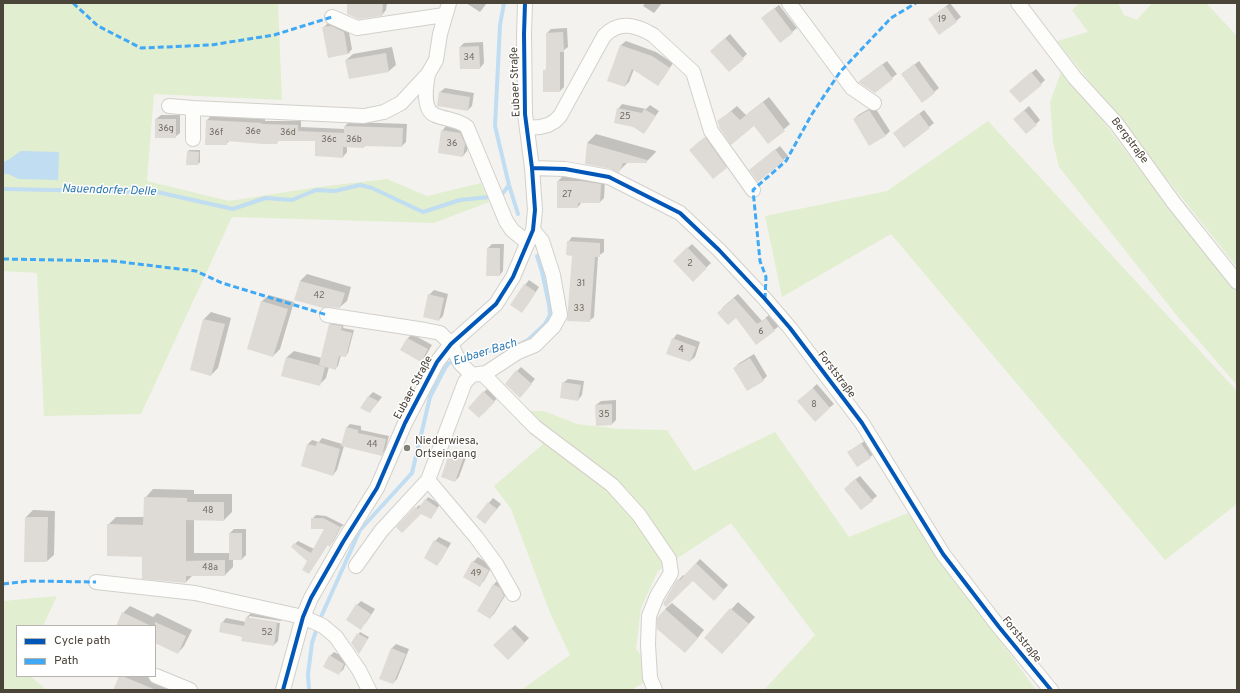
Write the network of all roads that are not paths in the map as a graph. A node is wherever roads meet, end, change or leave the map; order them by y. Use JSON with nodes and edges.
{"nodes":[{"id":1,"x":525,"y":3,"type":"edge"},
{"id":2,"x":789,"y":3,"type":"edge"},
{"id":3,"x":1020,"y":6,"type":"edge"},
{"id":4,"x":446,"y":9,"type":"edge"},
{"id":5,"x":332,"y":17,"type":"dead end"},
{"id":6,"x":428,"y":74,"type":"junction"},
{"id":7,"x":874,"y":103,"type":"dead end"},
{"id":8,"x":168,"y":106,"type":"dead end"},
{"id":9,"x":193,"y":108,"type":"junction"},
{"id":10,"x":527,"y":128,"type":"junction"},
{"id":11,"x":193,"y":139,"type":"dead end"},
{"id":12,"x":532,"y":168,"type":"junction"},
{"id":13,"x":753,"y":190,"type":"dead end"},
{"id":14,"x":533,"y":230,"type":"junction"},
{"id":15,"x":528,"y":243,"type":"junction"},
{"id":16,"x":1237,"y":282,"type":"edge"},
{"id":17,"x":328,"y":315,"type":"dead end"},
{"id":18,"x":456,"y":353,"type":"junction"},
{"id":19,"x":478,"y":374,"type":"junction"},
{"id":20,"x":428,"y":480,"type":"junction"},
{"id":21,"x":356,"y":566,"type":"dead end"},
{"id":22,"x":96,"y":582,"type":"dead end"},
{"id":23,"x":513,"y":594,"type":"dead end"},
{"id":24,"x":313,"y":622,"type":"junction"},
{"id":25,"x":156,"y":676,"type":"edge"},
{"id":26,"x":190,"y":690,"type":"edge"},
{"id":27,"x":283,"y":690,"type":"edge"},
{"id":28,"x":369,"y":690,"type":"edge"},
{"id":29,"x":655,"y":690,"type":"edge"},
{"id":30,"x":1051,"y":690,"type":"edge"}],
"edges":[{"from":1,"to":10,"type":"street","name":"Eubaer Straße"},
{"from":2,"to":7,"type":"street"},
{"from":3,"to":16,"type":"street","name":"Bergstraße"},
{"from":4,"to":5,"type":"street"},
{"from":4,"to":6,"type":"street"},
{"from":6,"to":9,"type":"street"},
{"from":6,"to":15,"type":"street"},
{"from":8,"to":9,"type":"street"},
{"from":9,"to":11,"type":"street"},
{"from":10,"to":12,"type":"street","name":"Eubaer Straße"},
{"from":10,"to":13,"type":"street"},
{"from":12,"to":14,"type":"street","name":"Eubaer Straße"},
{"from":12,"to":30,"type":"street","name":"Forststraße"},
{"from":14,"to":15,"type":"street","name":"Eubaer Straße"},
{"from":14,"to":19,"type":"street"},
{"from":15,"to":18,"type":"street","name":"Eubaer Straße"},
{"from":17,"to":18,"type":"street"},
{"from":18,"to":19,"type":"street"},
{"from":18,"to":24,"type":"street","name":"Eubaer Straße"},
{"from":19,"to":20,"type":"street"},
{"from":19,"to":29,"type":"street"},
{"from":20,"to":21,"type":"street"},
{"from":20,"to":23,"type":"street"},
{"from":22,"to":24,"type":"street"},
{"from":24,"to":27,"type":"street","name":"Eubaer Straße"},
{"from":24,"to":28,"type":"street"},
{"from":25,"to":26,"type":"street"}]}
